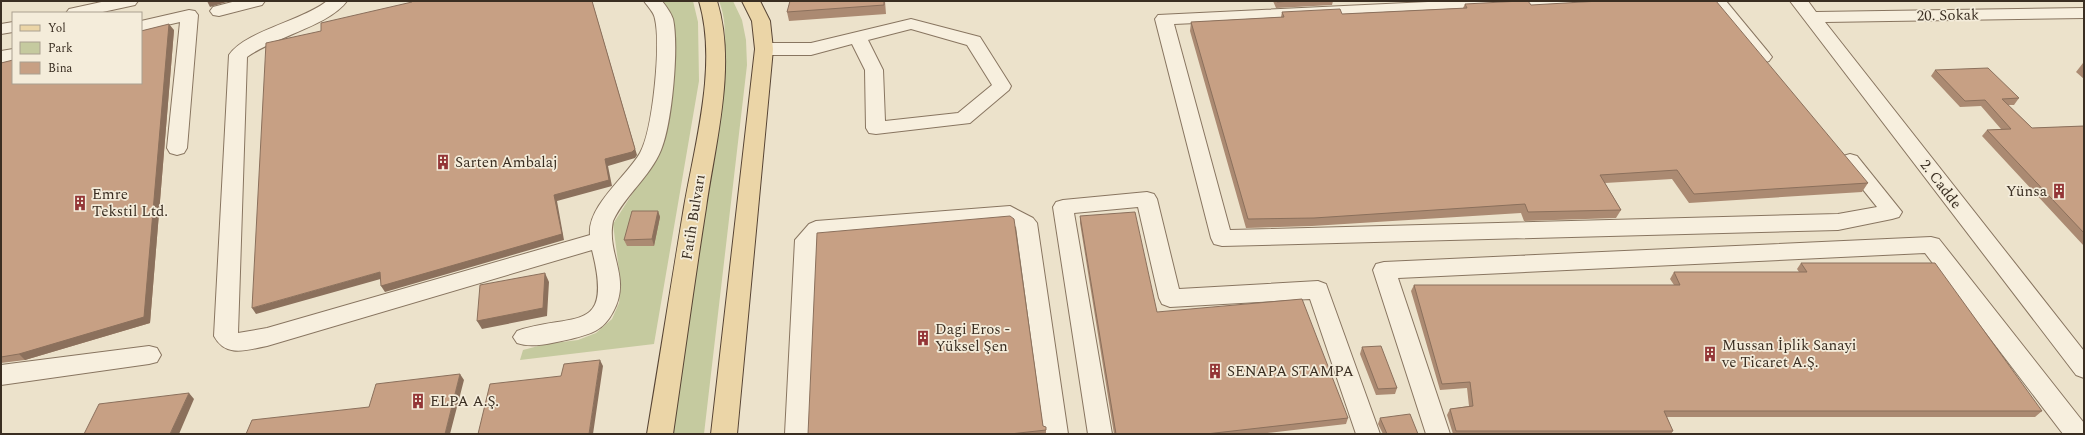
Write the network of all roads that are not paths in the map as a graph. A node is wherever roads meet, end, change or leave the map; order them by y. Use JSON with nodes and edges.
{"nodes":[{"id":1,"x":129,"y":1,"type":"edge"},
{"id":2,"x":256,"y":1,"type":"edge"},
{"id":3,"x":338,"y":1,"type":"edge"},
{"id":4,"x":653,"y":1,"type":"edge"},
{"id":5,"x":708,"y":1,"type":"edge"},
{"id":6,"x":751,"y":1,"type":"edge"},
{"id":7,"x":1564,"y":1,"type":"edge"},
{"id":8,"x":1716,"y":1,"type":"edge"},
{"id":9,"x":1799,"y":1,"type":"edge"},
{"id":10,"x":190,"y":8,"type":"edge"},
{"id":11,"x":219,"y":11,"type":"dead end"},
{"id":12,"x":80,"y":12,"type":"edge"},
{"id":13,"x":2084,"y":13,"type":"edge"},
{"id":14,"x":1811,"y":16,"type":"junction"},
{"id":15,"x":142,"y":26,"type":"edge"},
{"id":16,"x":12,"y":27,"type":"edge"},
{"id":17,"x":1,"y":29,"type":"edge"},
{"id":18,"x":857,"y":37,"type":"junction"},
{"id":19,"x":764,"y":49,"type":"junction"},
{"id":20,"x":12,"y":55,"type":"edge"},
{"id":21,"x":1,"y":57,"type":"edge"},
{"id":22,"x":1777,"y":74,"type":"edge"},
{"id":23,"x":1837,"y":146,"type":"edge"},
{"id":24,"x":177,"y":148,"type":"dead end"},
{"id":25,"x":602,"y":239,"type":"junction"},
{"id":26,"x":524,"y":337,"type":"dead end"},
{"id":27,"x":149,"y":356,"type":"dead end"},
{"id":28,"x":2084,"y":368,"type":"edge"},
{"id":29,"x":1,"y":374,"type":"edge"},
{"id":30,"x":660,"y":434,"type":"edge"},
{"id":31,"x":724,"y":434,"type":"edge"},
{"id":32,"x":797,"y":434,"type":"edge"},
{"id":33,"x":1056,"y":434,"type":"edge"},
{"id":34,"x":1100,"y":434,"type":"edge"},
{"id":35,"x":1368,"y":434,"type":"edge"},
{"id":36,"x":1438,"y":434,"type":"edge"},
{"id":37,"x":2078,"y":434,"type":"edge"}],
"edges":[{"from":1,"to":12,"type":"street"},
{"from":2,"to":11,"type":"street"},
{"from":3,"to":25,"type":"street"},
{"from":4,"to":25,"type":"street"},
{"from":5,"to":30,"type":"main road","name":"Fatih Bulvarı"},
{"from":6,"to":19,"type":"main road"},
{"from":7,"to":23,"type":"street"},
{"from":8,"to":22,"type":"street"},
{"from":9,"to":14,"type":"street","name":"2. Cadde"},
{"from":10,"to":15,"type":"street"},
{"from":10,"to":24,"type":"street"},
{"from":13,"to":14,"type":"street","name":"20. Sokak"},
{"from":14,"to":28,"type":"street","name":"2. Cadde"},
{"from":16,"to":17,"type":"street"},
{"from":18,"to":18,"type":"street"},
{"from":18,"to":19,"type":"street"},
{"from":19,"to":31,"type":"main road"},
{"from":20,"to":21,"type":"street"},
{"from":25,"to":26,"type":"street"},
{"from":27,"to":29,"type":"street"},
{"from":32,"to":33,"type":"street"},
{"from":34,"to":35,"type":"street"},
{"from":36,"to":37,"type":"street"}]}
